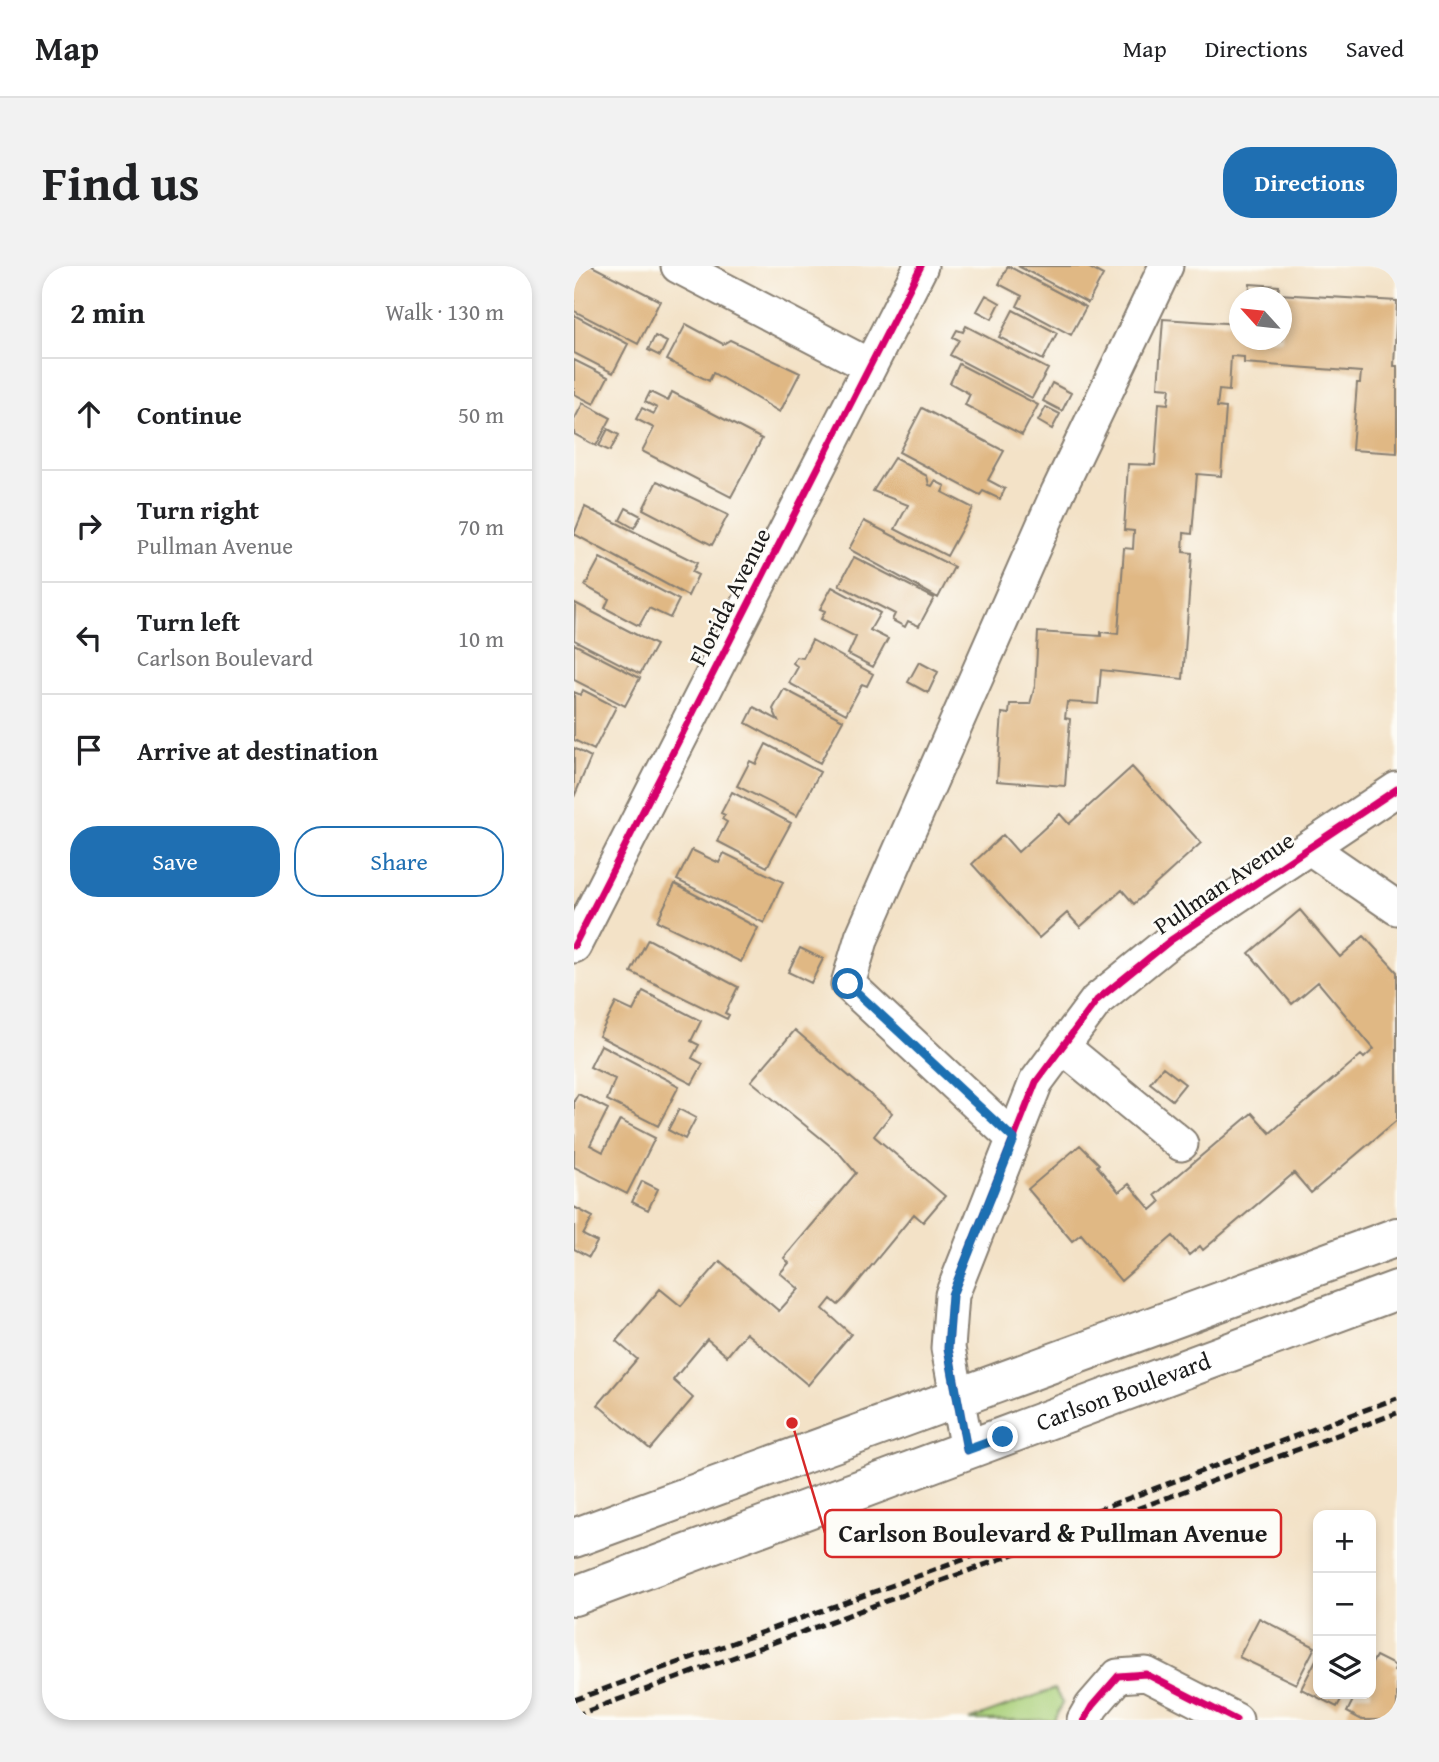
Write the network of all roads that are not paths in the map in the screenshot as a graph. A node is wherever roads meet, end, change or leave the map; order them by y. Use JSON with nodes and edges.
{"nodes":[{"id":1,"x":678,"y":266,"type":"edge"},
{"id":2,"x":921,"y":266,"type":"edge"},
{"id":3,"x":1166,"y":266,"type":"edge"},
{"id":4,"x":870,"y":366,"type":"junction"},
{"id":5,"x":1397,"y":789,"type":"edge"},
{"id":6,"x":1310,"y":848,"type":"junction"},
{"id":7,"x":1397,"y":908,"type":"edge"},
{"id":8,"x":574,"y":946,"type":"edge"},
{"id":9,"x":1063,"y":1047,"type":"junction"},
{"id":10,"x":1014,"y":1139,"type":"junction"},
{"id":11,"x":1181,"y":1144,"type":"dead end"},
{"id":12,"x":1397,"y":1237,"type":"edge"},
{"id":13,"x":1397,"y":1290,"type":"edge"},
{"id":14,"x":959,"y":1398,"type":"junction"},
{"id":15,"x":967,"y":1450,"type":"junction"},
{"id":16,"x":574,"y":1538,"type":"edge"},
{"id":17,"x":574,"y":1596,"type":"edge"},
{"id":18,"x":1084,"y":1720,"type":"edge"},
{"id":19,"x":1236,"y":1720,"type":"edge"}],
"edges":[{"from":1,"to":4,"type":"street"},
{"from":2,"to":4,"type":"street","name":"Florida Avenue"},
{"from":3,"to":10,"type":"street"},
{"from":4,"to":8,"type":"street","name":"Florida Avenue"},
{"from":5,"to":6,"type":"street","name":"Pullman Avenue"},
{"from":6,"to":7,"type":"street"},
{"from":6,"to":9,"type":"street","name":"Pullman Avenue"},
{"from":9,"to":10,"type":"street","name":"Pullman Avenue"},
{"from":9,"to":11,"type":"street"},
{"from":10,"to":14,"type":"street","name":"Pullman Avenue"},
{"from":12,"to":14,"type":"main road","name":"Carlson Boulevard"},
{"from":13,"to":15,"type":"main road","name":"Carlson Boulevard"},
{"from":14,"to":15,"type":"street","name":"Pullman Avenue"},
{"from":14,"to":16,"type":"main road","name":"Carlson Boulevard"},
{"from":15,"to":17,"type":"main road","name":"Carlson Boulevard"},
{"from":18,"to":19,"type":"street"}]}
